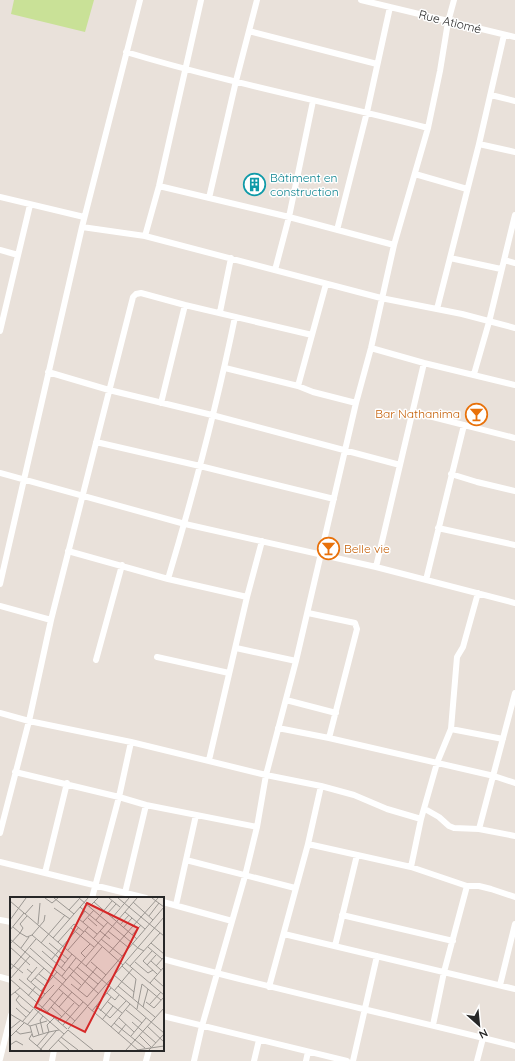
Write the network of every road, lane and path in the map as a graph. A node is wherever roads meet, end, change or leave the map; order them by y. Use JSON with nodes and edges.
{"nodes":[{"id":1,"x":140,"y":0,"type":"edge"},
{"id":2,"x":201,"y":0,"type":"edge"},
{"id":3,"x":257,"y":0,"type":"edge"},
{"id":4,"x":361,"y":0,"type":"edge"},
{"id":5,"x":454,"y":0,"type":"edge"},
{"id":6,"x":390,"y":7,"type":"junction"},
{"id":7,"x":448,"y":22,"type":"junction"},
{"id":8,"x":249,"y":31,"type":"junction"},
{"id":9,"x":504,"y":35,"type":"junction"},
{"id":10,"x":515,"y":37,"type":"edge"},
{"id":11,"x":126,"y":52,"type":"junction"},
{"id":12,"x":377,"y":64,"type":"junction"},
{"id":13,"x":185,"y":70,"type":"junction"},
{"id":14,"x":236,"y":81,"type":"junction"},
{"id":15,"x":491,"y":95,"type":"junction"},
{"id":16,"x":313,"y":101,"type":"junction"},
{"id":17,"x":515,"y":101,"type":"edge"},
{"id":18,"x":367,"y":112,"type":"junction"},
{"id":19,"x":428,"y":128,"type":"junction"},
{"id":20,"x":479,"y":144,"type":"junction"},
{"id":21,"x":515,"y":152,"type":"edge"},
{"id":22,"x":415,"y":174,"type":"junction"},
{"id":23,"x":158,"y":186,"type":"junction"},
{"id":24,"x":467,"y":190,"type":"junction"},
{"id":25,"x":0,"y":197,"type":"edge"},
{"id":26,"x":209,"y":198,"type":"junction"},
{"id":27,"x":30,"y":205,"type":"junction"},
{"id":28,"x":515,"y":216,"type":"edge"},
{"id":29,"x":84,"y":217,"type":"junction"},
{"id":30,"x":289,"y":217,"type":"junction"},
{"id":31,"x":82,"y":227,"type":"junction"},
{"id":32,"x":337,"y":230,"type":"junction"},
{"id":33,"x":145,"y":236,"type":"junction"},
{"id":34,"x":394,"y":245,"type":"junction"},
{"id":35,"x":0,"y":250,"type":"edge"},
{"id":36,"x":18,"y":255,"type":"junction"},
{"id":37,"x":231,"y":258,"type":"junction"},
{"id":38,"x":450,"y":258,"type":"junction"},
{"id":39,"x":504,"y":260,"type":"junction"},
{"id":40,"x":515,"y":262,"type":"edge"},
{"id":41,"x":501,"y":269,"type":"junction"},
{"id":42,"x":275,"y":270,"type":"junction"},
{"id":43,"x":326,"y":284,"type":"junction"},
{"id":44,"x":381,"y":298,"type":"junction"},
{"id":45,"x":185,"y":305,"type":"junction"},
{"id":46,"x":437,"y":309,"type":"junction"},
{"id":47,"x":220,"y":312,"type":"junction"},
{"id":48,"x":235,"y":317,"type":"junction"},
{"id":49,"x":490,"y":322,"type":"junction"},
{"id":50,"x":0,"y":328,"type":"edge"},
{"id":51,"x":515,"y":328,"type":"edge"},
{"id":52,"x":312,"y":335,"type":"junction"},
{"id":53,"x":371,"y":348,"type":"junction"},
{"id":54,"x":424,"y":363,"type":"junction"},
{"id":55,"x":224,"y":368,"type":"junction"},
{"id":56,"x":48,"y":372,"type":"junction"},
{"id":57,"x":474,"y":374,"type":"junction"},
{"id":58,"x":515,"y":385,"type":"edge"},
{"id":59,"x":298,"y":386,"type":"junction"},
{"id":60,"x":110,"y":390,"type":"junction"},
{"id":61,"x":161,"y":403,"type":"junction"},
{"id":62,"x":356,"y":403,"type":"junction"},
{"id":63,"x":413,"y":412,"type":"junction"},
{"id":64,"x":212,"y":415,"type":"junction"},
{"id":65,"x":464,"y":424,"type":"junction"},
{"id":66,"x":515,"y":438,"type":"edge"},
{"id":67,"x":96,"y":442,"type":"junction"},
{"id":68,"x":346,"y":451,"type":"junction"},
{"id":69,"x":400,"y":465,"type":"junction"},
{"id":70,"x":200,"y":466,"type":"junction"},
{"id":71,"x":0,"y":473,"type":"edge"},
{"id":72,"x":451,"y":474,"type":"junction"},
{"id":73,"x":24,"y":479,"type":"junction"},
{"id":74,"x":515,"y":490,"type":"edge"},
{"id":75,"x":83,"y":495,"type":"junction"},
{"id":76,"x":334,"y":500,"type":"junction"},
{"id":77,"x":185,"y":524,"type":"junction"},
{"id":78,"x":438,"y":528,"type":"junction"},
{"id":79,"x":262,"y":541,"type":"junction"},
{"id":80,"x":515,"y":545,"type":"edge"},
{"id":81,"x":68,"y":551,"type":"junction"},
{"id":82,"x":320,"y":555,"type":"junction"},
{"id":83,"x":122,"y":565,"type":"junction"},
{"id":84,"x":376,"y":567,"type":"junction"},
{"id":85,"x":168,"y":579,"type":"junction"},
{"id":86,"x":426,"y":580,"type":"junction"},
{"id":87,"x":0,"y":582,"type":"edge"},
{"id":88,"x":478,"y":593,"type":"junction"},
{"id":89,"x":247,"y":597,"type":"junction"},
{"id":90,"x":515,"y":603,"type":"edge"},
{"id":91,"x":0,"y":606,"type":"edge"},
{"id":92,"x":308,"y":613,"type":"junction"},
{"id":93,"x":51,"y":620,"type":"junction"},
{"id":94,"x":236,"y":648,"type":"junction"},
{"id":95,"x":157,"y":657,"type":"dead end"},
{"id":96,"x":96,"y":660,"type":"dead end"},
{"id":97,"x":296,"y":661,"type":"junction"},
{"id":98,"x":230,"y":673,"type":"junction"},
{"id":99,"x":515,"y":695,"type":"edge"},
{"id":100,"x":286,"y":700,"type":"junction"},
{"id":101,"x":336,"y":712,"type":"junction"},
{"id":102,"x":0,"y":713,"type":"edge"},
{"id":103,"x":29,"y":721,"type":"junction"},
{"id":104,"x":278,"y":728,"type":"junction"},
{"id":105,"x":451,"y":729,"type":"junction"},
{"id":106,"x":329,"y":738,"type":"junction"},
{"id":107,"x":503,"y":739,"type":"junction"},
{"id":108,"x":131,"y":742,"type":"junction"},
{"id":109,"x":209,"y":760,"type":"junction"},
{"id":110,"x":437,"y":763,"type":"junction"},
{"id":111,"x":15,"y":772,"type":"junction"},
{"id":112,"x":266,"y":775,"type":"junction"},
{"id":113,"x":494,"y":776,"type":"junction"},
{"id":114,"x":67,"y":783,"type":"junction"},
{"id":115,"x":515,"y":783,"type":"edge"},
{"id":116,"x":321,"y":786,"type":"junction"},
{"id":117,"x":119,"y":797,"type":"junction"},
{"id":118,"x":146,"y":805,"type":"junction"},
{"id":119,"x":424,"y":809,"type":"junction"},
{"id":120,"x":196,"y":815,"type":"junction"},
{"id":121,"x":421,"y":819,"type":"junction"},
{"id":122,"x":256,"y":827,"type":"junction"},
{"id":123,"x":479,"y":828,"type":"junction"},
{"id":124,"x":0,"y":833,"type":"edge"},
{"id":125,"x":515,"y":836,"type":"edge"},
{"id":126,"x":308,"y":844,"type":"junction"},
{"id":127,"x":357,"y":855,"type":"junction"},
{"id":128,"x":186,"y":860,"type":"junction"},
{"id":129,"x":0,"y":862,"type":"edge"},
{"id":130,"x":411,"y":867,"type":"junction"},
{"id":131,"x":45,"y":873,"type":"junction"},
{"id":132,"x":245,"y":876,"type":"junction"},
{"id":133,"x":95,"y":886,"type":"junction"},
{"id":134,"x":467,"y":886,"type":"junction"},
{"id":135,"x":295,"y":888,"type":"junction"},
{"id":136,"x":124,"y":893,"type":"junction"},
{"id":137,"x":92,"y":897,"type":"edge"},
{"id":138,"x":142,"y":897,"type":"edge"},
{"id":139,"x":515,"y":897,"type":"edge"},
{"id":140,"x":164,"y":902,"type":"edge"},
{"id":141,"x":176,"y":905,"type":"junction"},
{"id":142,"x":342,"y":915,"type":"junction"},
{"id":143,"x":0,"y":920,"type":"edge"},
{"id":144,"x":232,"y":921,"type":"junction"},
{"id":145,"x":10,"y":922,"type":"edge"},
{"id":146,"x":515,"y":924,"type":"edge"},
{"id":147,"x":284,"y":934,"type":"junction"},
{"id":148,"x":453,"y":940,"type":"junction"},
{"id":149,"x":335,"y":946,"type":"junction"},
{"id":150,"x":377,"y":956,"type":"junction"},
{"id":151,"x":164,"y":959,"type":"edge"},
{"id":152,"x":444,"y":972,"type":"junction"},
{"id":153,"x":217,"y":974,"type":"junction"},
{"id":154,"x":0,"y":977,"type":"edge"},
{"id":155,"x":10,"y":980,"type":"edge"},
{"id":156,"x":500,"y":985,"type":"junction"},
{"id":157,"x":269,"y":987,"type":"junction"},
{"id":158,"x":515,"y":989,"type":"edge"},
{"id":159,"x":364,"y":1010,"type":"junction"},
{"id":160,"x":164,"y":1016,"type":"edge"},
{"id":161,"x":10,"y":1018,"type":"edge"},
{"id":162,"x":433,"y":1025,"type":"junction"},
{"id":163,"x":202,"y":1026,"type":"junction"},
{"id":164,"x":483,"y":1038,"type":"junction"},
{"id":165,"x":259,"y":1040,"type":"junction"},
{"id":166,"x":515,"y":1046,"type":"edge"},
{"id":167,"x":54,"y":1051,"type":"edge"},
{"id":168,"x":108,"y":1051,"type":"edge"},
{"id":169,"x":149,"y":1051,"type":"edge"},
{"id":170,"x":308,"y":1052,"type":"junction"},
{"id":171,"x":0,"y":1059,"type":"edge"},
{"id":172,"x":52,"y":1061,"type":"edge"},
{"id":173,"x":106,"y":1061,"type":"edge"},
{"id":174,"x":146,"y":1061,"type":"edge"},
{"id":175,"x":194,"y":1061,"type":"edge"},
{"id":176,"x":254,"y":1061,"type":"edge"},
{"id":177,"x":306,"y":1061,"type":"edge"},
{"id":178,"x":347,"y":1061,"type":"edge"},
{"id":179,"x":353,"y":1061,"type":"edge"},
{"id":180,"x":477,"y":1061,"type":"edge"}],
"edges":[{"from":1,"to":11,"type":"street"},
{"from":2,"to":13,"type":"street"},
{"from":3,"to":8,"type":"street"},
{"from":4,"to":6,"type":"street","name":"Rue Atiomé"},
{"from":5,"to":7,"type":"street"},
{"from":6,"to":7,"type":"street","name":"Rue Atiomé"},
{"from":6,"to":12,"type":"street"},
{"from":7,"to":9,"type":"street","name":"Rue Atiomé"},
{"from":7,"to":19,"type":"street"},
{"from":8,"to":12,"type":"street"},
{"from":8,"to":14,"type":"street"},
{"from":9,"to":10,"type":"street","name":"Rue Atiomé"},
{"from":9,"to":15,"type":"street"},
{"from":11,"to":13,"type":"street"},
{"from":11,"to":29,"type":"street"},
{"from":12,"to":18,"type":"street"},
{"from":13,"to":14,"type":"street"},
{"from":13,"to":23,"type":"street"},
{"from":14,"to":16,"type":"street"},
{"from":14,"to":26,"type":"street"},
{"from":15,"to":17,"type":"street"},
{"from":15,"to":20,"type":"street"},
{"from":16,"to":18,"type":"street"},
{"from":16,"to":30,"type":"street"},
{"from":18,"to":19,"type":"street"},
{"from":18,"to":32,"type":"street"},
{"from":19,"to":22,"type":"street"},
{"from":20,"to":21,"type":"street"},
{"from":20,"to":24,"type":"street"},
{"from":22,"to":24,"type":"street"},
{"from":22,"to":34,"type":"street"},
{"from":23,"to":26,"type":"street"},
{"from":23,"to":33,"type":"street"},
{"from":24,"to":38,"type":"street"},
{"from":25,"to":27,"type":"street"},
{"from":26,"to":30,"type":"street"},
{"from":27,"to":29,"type":"street"},
{"from":27,"to":36,"type":"street"},
{"from":28,"to":39,"type":"street"},
{"from":29,"to":31,"type":"street"},
{"from":30,"to":32,"type":"street"},
{"from":30,"to":42,"type":"street"},
{"from":31,"to":33,"type":"street"},
{"from":31,"to":56,"type":"street"},
{"from":32,"to":34,"type":"street"},
{"from":33,"to":37,"type":"street"},
{"from":34,"to":44,"type":"street"},
{"from":35,"to":36,"type":"street"},
{"from":36,"to":50,"type":"street"},
{"from":37,"to":42,"type":"street"},
{"from":37,"to":47,"type":"street"},
{"from":38,"to":41,"type":"street"},
{"from":38,"to":46,"type":"street"},
{"from":39,"to":40,"type":"street"},
{"from":39,"to":41,"type":"street"},
{"from":41,"to":49,"type":"street"},
{"from":42,"to":43,"type":"street"},
{"from":43,"to":44,"type":"street"},
{"from":43,"to":52,"type":"street"},
{"from":44,"to":46,"type":"street"},
{"from":44,"to":53,"type":"street"},
{"from":45,"to":47,"type":"street"},
{"from":45,"to":60,"type":"street"},
{"from":45,"to":61,"type":"street"},
{"from":46,"to":49,"type":"street"},
{"from":47,"to":48,"type":"street"},
{"from":48,"to":52,"type":"street"},
{"from":48,"to":55,"type":"street"},
{"from":49,"to":51,"type":"street"},
{"from":49,"to":57,"type":"street"},
{"from":52,"to":59,"type":"street"},
{"from":53,"to":54,"type":"street"},
{"from":53,"to":62,"type":"street"},
{"from":54,"to":57,"type":"street"},
{"from":54,"to":63,"type":"street"},
{"from":55,"to":59,"type":"street"},
{"from":55,"to":64,"type":"street"},
{"from":56,"to":60,"type":"street"},
{"from":56,"to":73,"type":"street"},
{"from":57,"to":58,"type":"street"},
{"from":59,"to":62,"type":"street"},
{"from":60,"to":61,"type":"street"},
{"from":60,"to":67,"type":"street"},
{"from":61,"to":64,"type":"street"},
{"from":62,"to":68,"type":"street"},
{"from":63,"to":65,"type":"street"},
{"from":63,"to":69,"type":"street"},
{"from":64,"to":68,"type":"street"},
{"from":64,"to":70,"type":"street"},
{"from":65,"to":66,"type":"street"},
{"from":65,"to":72,"type":"street"},
{"from":67,"to":70,"type":"street"},
{"from":67,"to":75,"type":"street"},
{"from":68,"to":69,"type":"street"},
{"from":68,"to":76,"type":"street"},
{"from":69,"to":84,"type":"street"},
{"from":70,"to":76,"type":"street"},
{"from":70,"to":77,"type":"street"},
{"from":71,"to":73,"type":"street"},
{"from":72,"to":74,"type":"street"},
{"from":72,"to":78,"type":"street"},
{"from":73,"to":75,"type":"street"},
{"from":73,"to":87,"type":"street"},
{"from":75,"to":77,"type":"street"},
{"from":75,"to":81,"type":"street"},
{"from":76,"to":82,"type":"street"},
{"from":77,"to":79,"type":"street"},
{"from":77,"to":85,"type":"street"},
{"from":78,"to":80,"type":"street"},
{"from":78,"to":86,"type":"street"},
{"from":79,"to":82,"type":"street"},
{"from":79,"to":89,"type":"street"},
{"from":81,"to":83,"type":"street"},
{"from":81,"to":93,"type":"street"},
{"from":82,"to":84,"type":"street"},
{"from":82,"to":92,"type":"street"},
{"from":83,"to":85,"type":"street"},
{"from":83,"to":96,"type":"street"},
{"from":84,"to":86,"type":"street"},
{"from":85,"to":89,"type":"street"},
{"from":86,"to":88,"type":"street"},
{"from":88,"to":90,"type":"street"},
{"from":88,"to":105,"type":"street"},
{"from":89,"to":94,"type":"street"},
{"from":91,"to":93,"type":"street"},
{"from":92,"to":97,"type":"street"},
{"from":92,"to":101,"type":"street"},
{"from":93,"to":103,"type":"street"},
{"from":94,"to":97,"type":"street"},
{"from":94,"to":98,"type":"street"},
{"from":95,"to":98,"type":"street"},
{"from":97,"to":100,"type":"street"},
{"from":98,"to":109,"type":"street"},
{"from":99,"to":107,"type":"street"},
{"from":100,"to":101,"type":"street"},
{"from":100,"to":104,"type":"street"},
{"from":101,"to":106,"type":"street"},
{"from":102,"to":103,"type":"street"},
{"from":103,"to":108,"type":"street"},
{"from":103,"to":111,"type":"street"},
{"from":104,"to":106,"type":"street"},
{"from":104,"to":112,"type":"street"},
{"from":105,"to":107,"type":"street"},
{"from":105,"to":110,"type":"street"},
{"from":106,"to":110,"type":"street"},
{"from":107,"to":113,"type":"street"},
{"from":108,"to":109,"type":"street"},
{"from":108,"to":117,"type":"street"},
{"from":109,"to":112,"type":"street"},
{"from":110,"to":113,"type":"street"},
{"from":110,"to":119,"type":"street"},
{"from":111,"to":114,"type":"street"},
{"from":111,"to":124,"type":"street"},
{"from":112,"to":116,"type":"street"},
{"from":112,"to":122,"type":"street"},
{"from":113,"to":115,"type":"street"},
{"from":113,"to":123,"type":"street"},
{"from":114,"to":117,"type":"street"},
{"from":114,"to":131,"type":"street"},
{"from":116,"to":121,"type":"street"},
{"from":116,"to":126,"type":"street"},
{"from":117,"to":118,"type":"street"},
{"from":117,"to":133,"type":"street"},
{"from":118,"to":120,"type":"street"},
{"from":118,"to":136,"type":"street"},
{"from":119,"to":121,"type":"street"},
{"from":119,"to":123,"type":"street"},
{"from":120,"to":122,"type":"street"},
{"from":120,"to":128,"type":"street"},
{"from":121,"to":130,"type":"street"},
{"from":122,"to":132,"type":"street"},
{"from":123,"to":125,"type":"street"},
{"from":126,"to":127,"type":"street"},
{"from":126,"to":135,"type":"street"},
{"from":127,"to":130,"type":"street"},
{"from":127,"to":142,"type":"street"},
{"from":128,"to":132,"type":"street"},
{"from":128,"to":141,"type":"street"},
{"from":129,"to":131,"type":"street"},
{"from":130,"to":134,"type":"street"},
{"from":131,"to":133,"type":"street"},
{"from":132,"to":135,"type":"street"},
{"from":132,"to":144,"type":"street"},
{"from":133,"to":136,"type":"street"},
{"from":133,"to":137,"type":"street"},
{"from":134,"to":139,"type":"street"},
{"from":134,"to":148,"type":"street"},
{"from":135,"to":147,"type":"street"},
{"from":136,"to":138,"type":"street"},
{"from":140,"to":141,"type":"street"},
{"from":141,"to":144,"type":"street"},
{"from":142,"to":148,"type":"street"},
{"from":142,"to":149,"type":"street"},
{"from":143,"to":145,"type":"street"},
{"from":144,"to":153,"type":"street"},
{"from":146,"to":156,"type":"street"},
{"from":147,"to":149,"type":"street"},
{"from":147,"to":157,"type":"street"},
{"from":148,"to":152,"type":"street"},
{"from":149,"to":150,"type":"street"},
{"from":150,"to":152,"type":"street"},
{"from":150,"to":159,"type":"street"},
{"from":151,"to":153,"type":"street"},
{"from":152,"to":156,"type":"street"},
{"from":152,"to":162,"type":"street"},
{"from":153,"to":157,"type":"street"},
{"from":153,"to":163,"type":"street"},
{"from":154,"to":155,"type":"street"},
{"from":156,"to":158,"type":"street"},
{"from":157,"to":159,"type":"street"},
{"from":159,"to":162,"type":"street"},
{"from":159,"to":179,"type":"street"},
{"from":160,"to":163,"type":"street"},
{"from":161,"to":171,"type":"street"},
{"from":162,"to":164,"type":"street"},
{"from":163,"to":165,"type":"street"},
{"from":163,"to":175,"type":"street"},
{"from":164,"to":166,"type":"street"},
{"from":164,"to":180,"type":"street"},
{"from":165,"to":170,"type":"street"},
{"from":165,"to":176,"type":"street"},
{"from":167,"to":172,"type":"street"},
{"from":168,"to":173,"type":"street"},
{"from":169,"to":174,"type":"street"},
{"from":170,"to":177,"type":"street"},
{"from":170,"to":178,"type":"street"}]}
